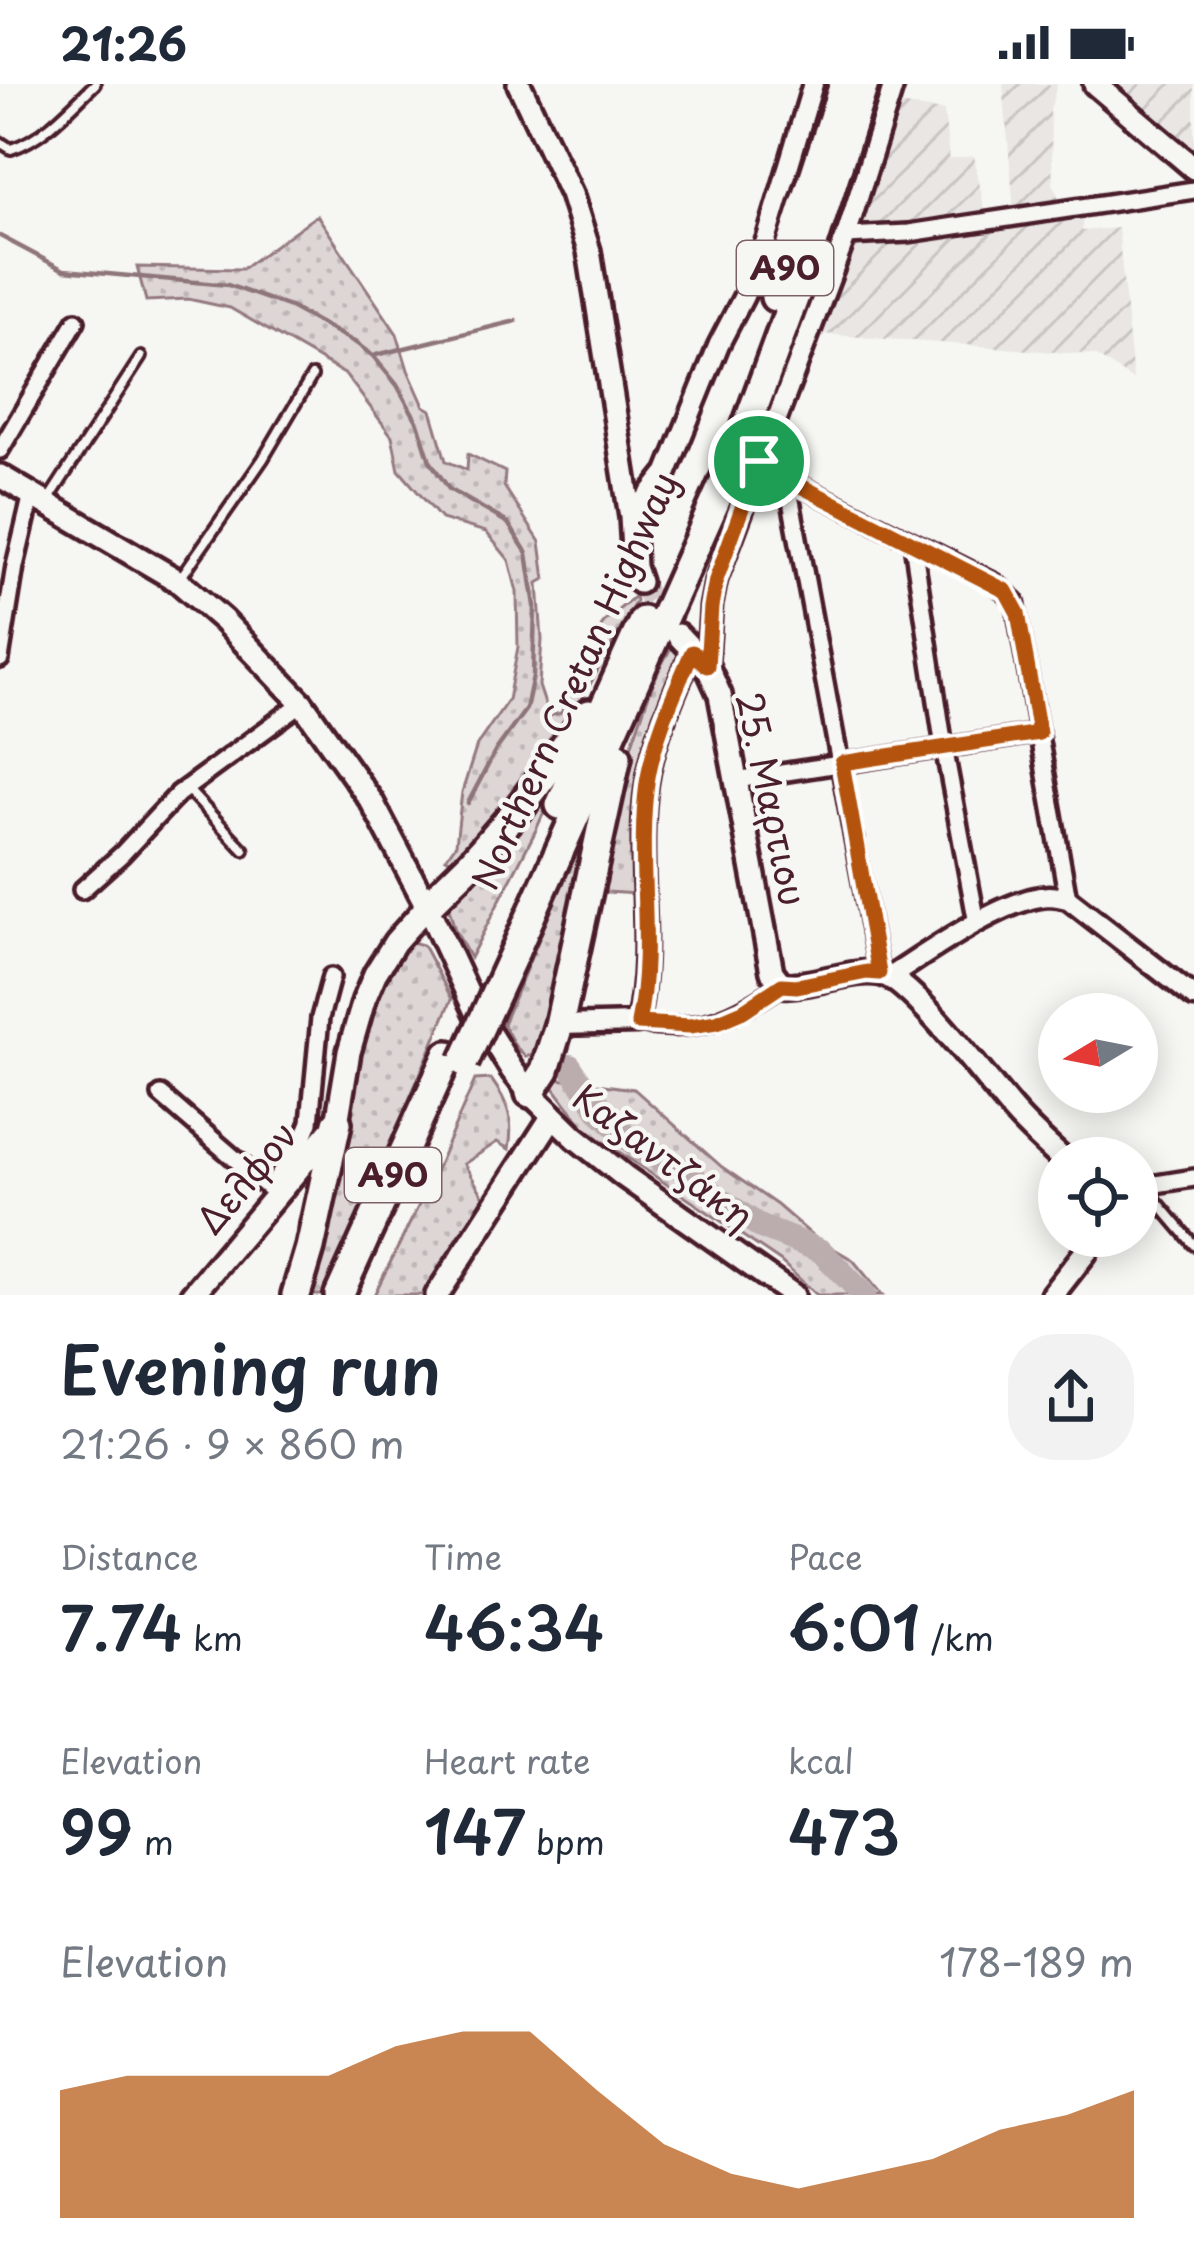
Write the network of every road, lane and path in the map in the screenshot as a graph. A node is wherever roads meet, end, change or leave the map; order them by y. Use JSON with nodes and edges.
{"nodes":[{"id":1,"x":95,"y":84,"type":"edge"},
{"id":2,"x":518,"y":84,"type":"edge"},
{"id":3,"x":813,"y":84,"type":"edge"},
{"id":4,"x":844,"y":84,"type":"edge"},
{"id":5,"x":864,"y":84,"type":"edge"},
{"id":6,"x":894,"y":84,"type":"edge"},
{"id":7,"x":1106,"y":87,"type":"edge"},
{"id":8,"x":0,"y":142,"type":"edge"},
{"id":9,"x":1193,"y":165,"type":"edge"},
{"id":10,"x":1194,"y":190,"type":"edge"},
{"id":11,"x":846,"y":236,"type":"junction"},
{"id":12,"x":76,"y":321,"type":"dead end"},
{"id":13,"x":141,"y":357,"type":"dead end"},
{"id":14,"x":311,"y":376,"type":"dead end"},
{"id":15,"x":0,"y":450,"type":"edge"},
{"id":16,"x":759,"y":461,"type":"junction"},
{"id":17,"x":0,"y":476,"type":"edge"},
{"id":18,"x":787,"y":479,"type":"junction"},
{"id":19,"x":39,"y":498,"type":"junction"},
{"id":20,"x":631,"y":517,"type":"junction"},
{"id":21,"x":913,"y":544,"type":"junction"},
{"id":22,"x":178,"y":581,"type":"junction"},
{"id":23,"x":638,"y":582,"type":"tunnel mouth"},
{"id":24,"x":692,"y":651,"type":"junction"},
{"id":25,"x":0,"y":659,"type":"edge"},
{"id":26,"x":624,"y":685,"type":"junction"},
{"id":27,"x":302,"y":703,"type":"junction"},
{"id":28,"x":1039,"y":733,"type":"junction"},
{"id":29,"x":944,"y":747,"type":"junction"},
{"id":30,"x":842,"y":763,"type":"junction"},
{"id":31,"x":736,"y":780,"type":"junction"},
{"id":32,"x":186,"y":788,"type":"junction"},
{"id":33,"x":244,"y":850,"type":"dead end"},
{"id":34,"x":82,"y":890,"type":"dead end"},
{"id":35,"x":1068,"y":899,"type":"junction"},
{"id":36,"x":428,"y":906,"type":"junction"},
{"id":37,"x":976,"y":923,"type":"junction"},
{"id":38,"x":884,"y":975,"type":"junction"},
{"id":39,"x":331,"y":977,"type":"dead end"},
{"id":40,"x":782,"y":985,"type":"junction"},
{"id":41,"x":1194,"y":998,"type":"edge"},
{"id":42,"x":638,"y":1023,"type":"junction"},
{"id":43,"x":559,"y":1025,"type":"junction"},
{"id":44,"x":456,"y":1059,"type":"junction"},
{"id":45,"x":530,"y":1093,"type":"junction"},
{"id":46,"x":161,"y":1095,"type":"dead end"},
{"id":47,"x":552,"y":1117,"type":"junction"},
{"id":48,"x":338,"y":1123,"type":"junction"},
{"id":49,"x":1039,"y":1137,"type":"edge"},
{"id":50,"x":1194,"y":1178,"type":"edge"},
{"id":51,"x":1158,"y":1183,"type":"edge"},
{"id":52,"x":273,"y":1191,"type":"junction"},
{"id":53,"x":1158,"y":1206,"type":"edge"},
{"id":54,"x":1194,"y":1245,"type":"edge"},
{"id":55,"x":1082,"y":1257,"type":"edge"},
{"id":56,"x":192,"y":1295,"type":"edge"},
{"id":57,"x":296,"y":1295,"type":"edge"},
{"id":58,"x":339,"y":1295,"type":"edge"},
{"id":59,"x":360,"y":1295,"type":"edge"},
{"id":60,"x":437,"y":1295,"type":"edge"},
{"id":61,"x":794,"y":1295,"type":"edge"},
{"id":62,"x":1052,"y":1295,"type":"edge"}],
"edges":[{"from":1,"to":8,"type":"lane"},
{"from":2,"to":20,"type":"main road"},
{"from":3,"to":20,"type":"street"},
{"from":4,"to":26,"type":"highway","name":"Northern Cretan Highway","number":"Α90"},
{"from":5,"to":26,"type":"highway","name":"Northern Cretan Highway","number":"Α90"},
{"from":6,"to":11,"type":"street"},
{"from":7,"to":9,"type":"main road"},
{"from":10,"to":11,"type":"street"},
{"from":11,"to":16,"type":"street"},
{"from":12,"to":15,"type":"street"},
{"from":13,"to":19,"type":"lane"},
{"from":14,"to":22,"type":"lane"},
{"from":16,"to":18,"type":"street"},
{"from":16,"to":24,"type":"street"},
{"from":17,"to":19,"type":"main road","name":"Καζαντζάκη"},
{"from":18,"to":21,"type":"street"},
{"from":18,"to":30,"type":"street"},
{"from":19,"to":22,"type":"main road","name":"Καζαντζάκη"},
{"from":19,"to":25,"type":"street"},
{"from":20,"to":23,"type":"main road"},
{"from":21,"to":28,"type":"street"},
{"from":21,"to":29,"type":"street"},
{"from":22,"to":27,"type":"main road","name":"Καζαντζάκη"},
{"from":24,"to":31,"type":"main road","name":"25. Μαρτιου"},
{"from":24,"to":42,"type":"street"},
{"from":26,"to":36,"type":"highway"},
{"from":26,"to":43,"type":"highway"},
{"from":26,"to":44,"type":"highway","name":"Northern Cretan Highway","number":"Α90"},
{"from":27,"to":32,"type":"street"},
{"from":27,"to":36,"type":"main road","name":"Καζαντζάκη"},
{"from":28,"to":29,"type":"street"},
{"from":28,"to":35,"type":"street"},
{"from":29,"to":30,"type":"street"},
{"from":29,"to":37,"type":"street"},
{"from":30,"to":31,"type":"street"},
{"from":30,"to":38,"type":"street"},
{"from":31,"to":40,"type":"main road","name":"25. Μαρτιου"},
{"from":32,"to":33,"type":"lane"},
{"from":32,"to":34,"type":"street"},
{"from":35,"to":37,"type":"street"},
{"from":35,"to":41,"type":"street"},
{"from":36,"to":45,"type":"main road","name":"Καζαντζάκη"},
{"from":36,"to":48,"type":"main road","name":"Δελφον"},
{"from":37,"to":38,"type":"street"},
{"from":38,"to":40,"type":"main road"},
{"from":38,"to":49,"type":"main road"},
{"from":39,"to":52,"type":"street"},
{"from":40,"to":42,"type":"street"},
{"from":42,"to":43,"type":"street"},
{"from":43,"to":45,"type":"highway"},
{"from":44,"to":58,"type":"highway","name":"Northern Cretan Highway","number":"Α90"},
{"from":44,"to":59,"type":"highway","name":"Northern Cretan Highway","number":"Α90"},
{"from":45,"to":47,"type":"main road","name":"Καζαντζάκη"},
{"from":46,"to":52,"type":"street"},
{"from":47,"to":60,"type":"main road"},
{"from":47,"to":61,"type":"main road","name":"Καζαντζάκη"},
{"from":48,"to":52,"type":"main road","name":"Δελφον"},
{"from":48,"to":57,"type":"highway"},
{"from":50,"to":51,"type":"street"},
{"from":52,"to":56,"type":"main road","name":"Δελφον"},
{"from":53,"to":54,"type":"lane"},
{"from":55,"to":62,"type":"main road"}]}
